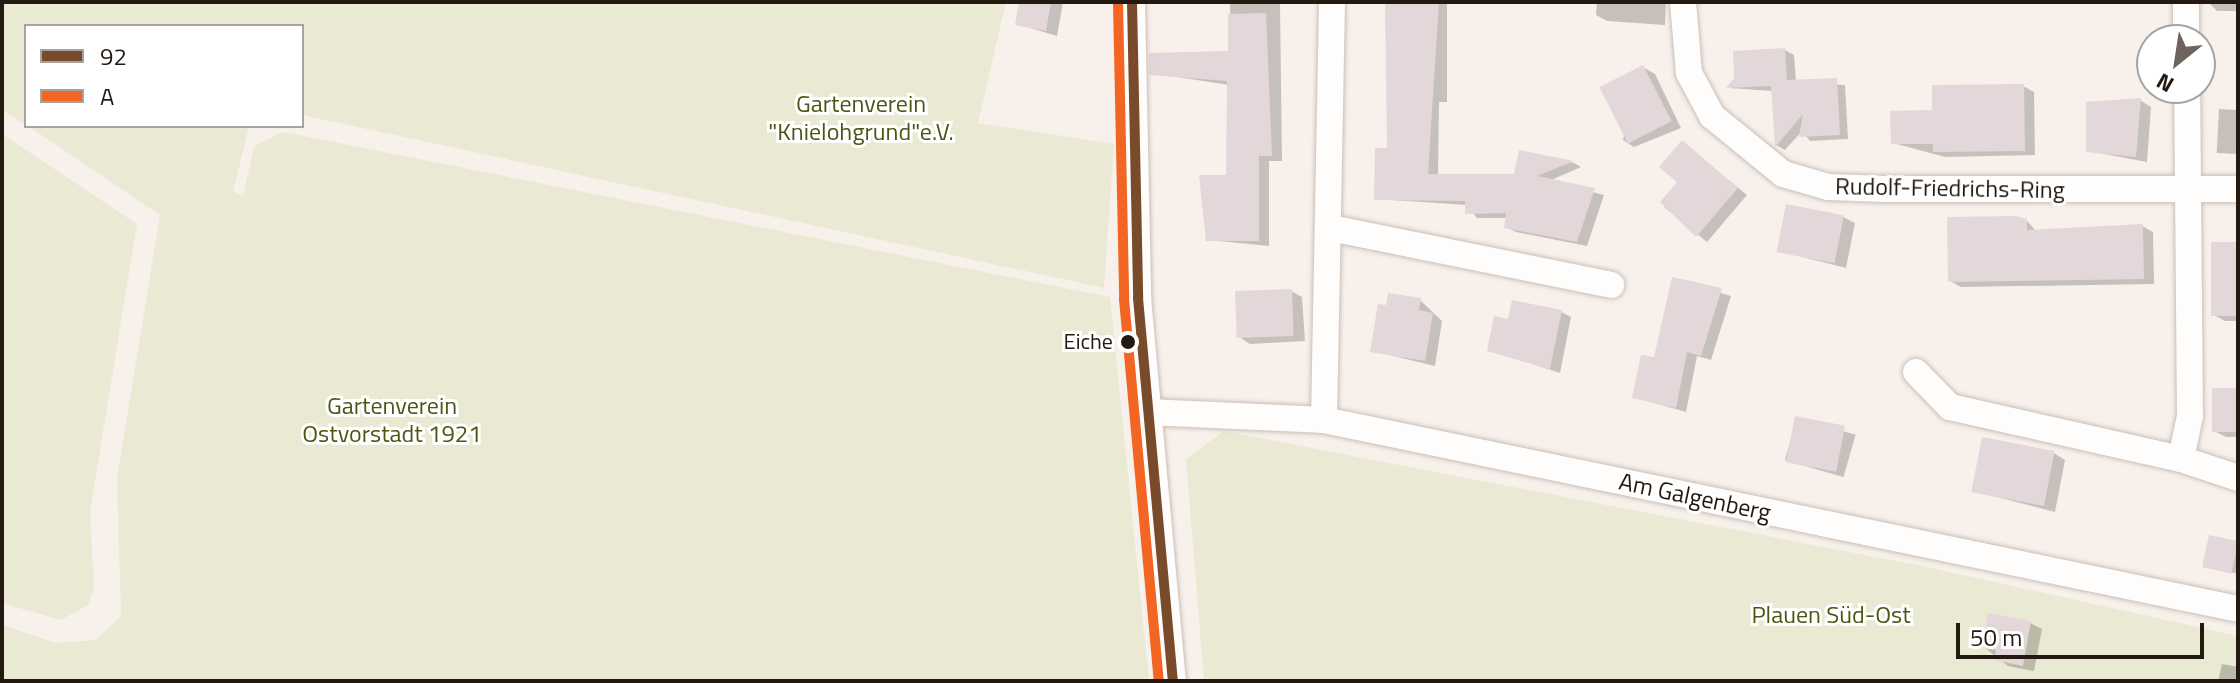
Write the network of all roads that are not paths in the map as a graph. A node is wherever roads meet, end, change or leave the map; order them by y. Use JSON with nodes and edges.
{"nodes":[{"id":1,"x":1132,"y":2,"type":"edge"},
{"id":2,"x":1332,"y":2,"type":"edge"},
{"id":3,"x":1683,"y":2,"type":"edge"},
{"id":4,"x":2186,"y":2,"type":"edge"},
{"id":5,"x":2186,"y":24,"type":"edge"},
{"id":6,"x":2187,"y":104,"type":"edge"},
{"id":7,"x":2238,"y":189,"type":"edge"},
{"id":8,"x":2188,"y":190,"type":"junction"},
{"id":9,"x":1331,"y":228,"type":"junction"},
{"id":10,"x":1611,"y":285,"type":"dead end"},
{"id":11,"x":1916,"y":372,"type":"dead end"},
{"id":12,"x":1149,"y":412,"type":"junction"},
{"id":13,"x":1324,"y":420,"type":"junction"},
{"id":14,"x":2181,"y":459,"type":"junction"},
{"id":15,"x":2238,"y":478,"type":"edge"},
{"id":16,"x":2238,"y":609,"type":"edge"},
{"id":17,"x":1173,"y":681,"type":"edge"}],
"edges":[{"from":1,"to":12,"type":"street"},
{"from":2,"to":9,"type":"street"},
{"from":3,"to":8,"type":"street","name":"Rudolf-Friedrichs-Ring"},
{"from":4,"to":5,"type":"street"},
{"from":6,"to":8,"type":"street"},
{"from":7,"to":8,"type":"street","name":"Rudolf-Friedrichs-Ring"},
{"from":8,"to":14,"type":"street"},
{"from":9,"to":10,"type":"street"},
{"from":9,"to":13,"type":"street"},
{"from":11,"to":14,"type":"street"},
{"from":12,"to":13,"type":"street","name":"Am Galgenberg"},
{"from":12,"to":17,"type":"street"},
{"from":13,"to":16,"type":"street","name":"Am Galgenberg"},
{"from":14,"to":15,"type":"street"}]}
